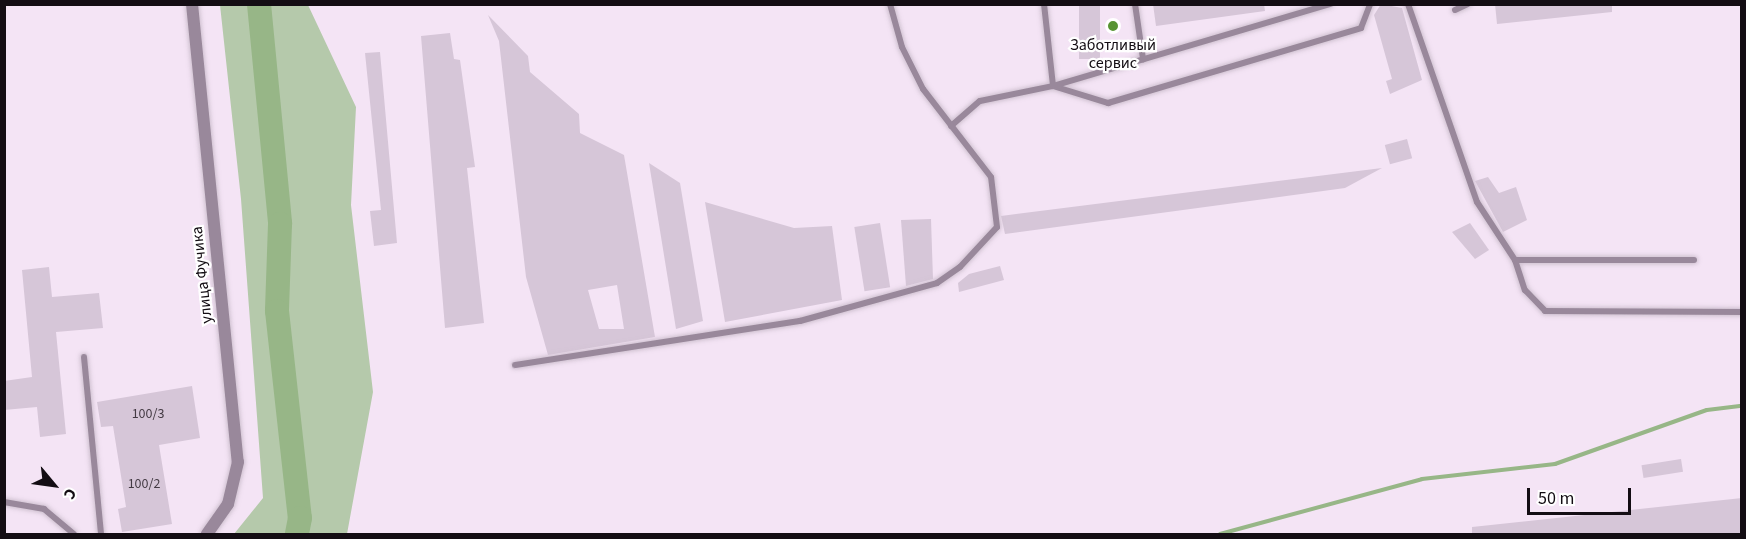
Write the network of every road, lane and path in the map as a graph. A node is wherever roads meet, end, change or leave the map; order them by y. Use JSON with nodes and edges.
{"nodes":[{"id":1,"x":192,"y":4,"type":"edge"},
{"id":2,"x":890,"y":4,"type":"edge"},
{"id":3,"x":1044,"y":4,"type":"edge"},
{"id":4,"x":1136,"y":4,"type":"edge"},
{"id":5,"x":1330,"y":4,"type":"edge"},
{"id":6,"x":1370,"y":4,"type":"edge"},
{"id":7,"x":1408,"y":4,"type":"edge"},
{"id":8,"x":1468,"y":4,"type":"edge"},
{"id":9,"x":1455,"y":10,"type":"dead end"},
{"id":10,"x":1143,"y":59,"type":"junction"},
{"id":11,"x":1053,"y":86,"type":"junction"},
{"id":12,"x":951,"y":126,"type":"junction"},
{"id":13,"x":1515,"y":260,"type":"junction"},
{"id":14,"x":1694,"y":260,"type":"dead end"},
{"id":15,"x":1742,"y":312,"type":"edge"},
{"id":16,"x":84,"y":357,"type":"dead end"},
{"id":17,"x":515,"y":365,"type":"dead end"},
{"id":18,"x":4,"y":502,"type":"edge"},
{"id":19,"x":74,"y":534,"type":"edge"},
{"id":20,"x":101,"y":534,"type":"edge"},
{"id":21,"x":207,"y":534,"type":"edge"}],
"edges":[{"from":1,"to":21,"type":"street","name":"улица Фучика"},
{"from":2,"to":12,"type":"lane"},
{"from":3,"to":11,"type":"lane"},
{"from":4,"to":10,"type":"lane"},
{"from":5,"to":10,"type":"lane"},
{"from":6,"to":11,"type":"lane"},
{"from":7,"to":13,"type":"lane"},
{"from":8,"to":9,"type":"lane"},
{"from":10,"to":11,"type":"lane"},
{"from":11,"to":12,"type":"lane"},
{"from":12,"to":17,"type":"lane"},
{"from":13,"to":14,"type":"lane"},
{"from":13,"to":15,"type":"lane"},
{"from":16,"to":20,"type":"lane"},
{"from":18,"to":19,"type":"lane"}]}
